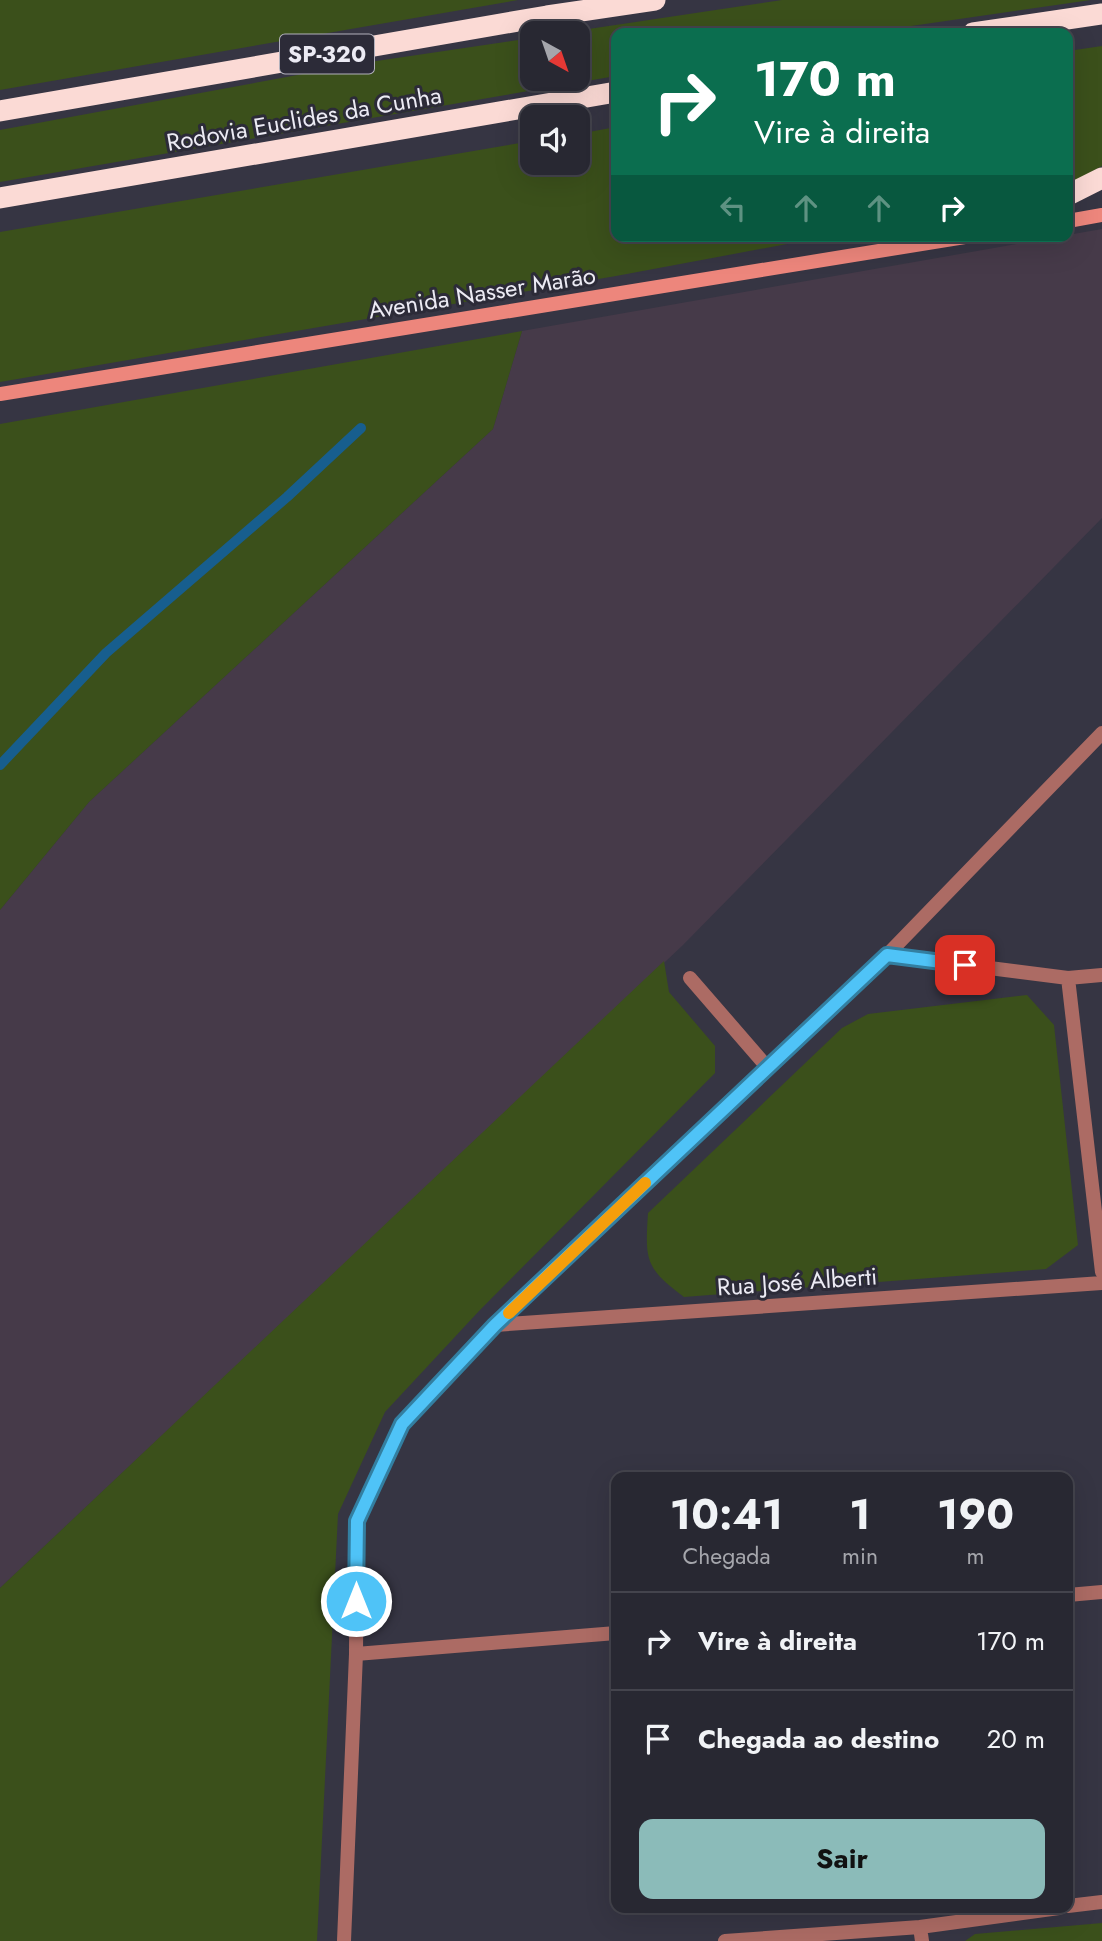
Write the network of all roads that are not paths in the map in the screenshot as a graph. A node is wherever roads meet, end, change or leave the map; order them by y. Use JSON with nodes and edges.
{"nodes":[{"id":1,"x":654,"y":0,"type":"edge"},
{"id":2,"x":1102,"y":14,"type":"edge"},
{"id":3,"x":1007,"y":28,"type":"edge"},
{"id":4,"x":611,"y":93,"type":"edge"},
{"id":5,"x":0,"y":111,"type":"edge"},
{"id":6,"x":1102,"y":178,"type":"edge"},
{"id":7,"x":1073,"y":192,"type":"edge"},
{"id":8,"x":0,"y":198,"type":"edge"},
{"id":9,"x":1102,"y":215,"type":"edge"},
{"id":10,"x":1073,"y":220,"type":"edge"},
{"id":11,"x":934,"y":242,"type":"edge"},
{"id":12,"x":0,"y":394,"type":"edge"},
{"id":13,"x":1102,"y":733,"type":"edge"},
{"id":14,"x":887,"y":955,"type":"junction"},
{"id":15,"x":1102,"y":975,"type":"edge"},
{"id":16,"x":690,"y":978,"type":"dead end"},
{"id":17,"x":1068,"y":978,"type":"junction"},
{"id":18,"x":768,"y":1068,"type":"junction"},
{"id":19,"x":1102,"y":1272,"type":"edge"},
{"id":20,"x":1102,"y":1283,"type":"edge"},
{"id":21,"x":495,"y":1325,"type":"junction"},
{"id":22,"x":1102,"y":1592,"type":"edge"},
{"id":23,"x":1073,"y":1595,"type":"edge"},
{"id":24,"x":611,"y":1633,"type":"edge"},
{"id":25,"x":356,"y":1654,"type":"junction"},
{"id":26,"x":1102,"y":1902,"type":"edge"},
{"id":27,"x":1073,"y":1905,"type":"edge"},
{"id":28,"x":1032,"y":1913,"type":"edge"},
{"id":29,"x":921,"y":1934,"type":"edge"},
{"id":30,"x":344,"y":1941,"type":"edge"},
{"id":31,"x":725,"y":1941,"type":"edge"}],
"edges":[{"from":1,"to":5,"type":"highway","number":"SP-320"},
{"from":2,"to":3,"type":"highway"},
{"from":4,"to":8,"type":"highway","name":"Rodovia Euclides da Cunha"},
{"from":6,"to":7,"type":"highway"},
{"from":9,"to":10,"type":"main road"},
{"from":11,"to":12,"type":"main road","name":"Avenida Nasser Marão"},
{"from":13,"to":14,"type":"street"},
{"from":14,"to":17,"type":"street"},
{"from":14,"to":18,"type":"street"},
{"from":15,"to":17,"type":"street"},
{"from":16,"to":18,"type":"street"},
{"from":17,"to":19,"type":"street"},
{"from":18,"to":21,"type":"street"},
{"from":20,"to":21,"type":"street","name":"Rua José Alberti"},
{"from":21,"to":25,"type":"street"},
{"from":22,"to":23,"type":"street"},
{"from":24,"to":25,"type":"street"},
{"from":25,"to":30,"type":"street"},
{"from":26,"to":27,"type":"street"},
{"from":28,"to":29,"type":"street"},
{"from":29,"to":31,"type":"street"}]}
